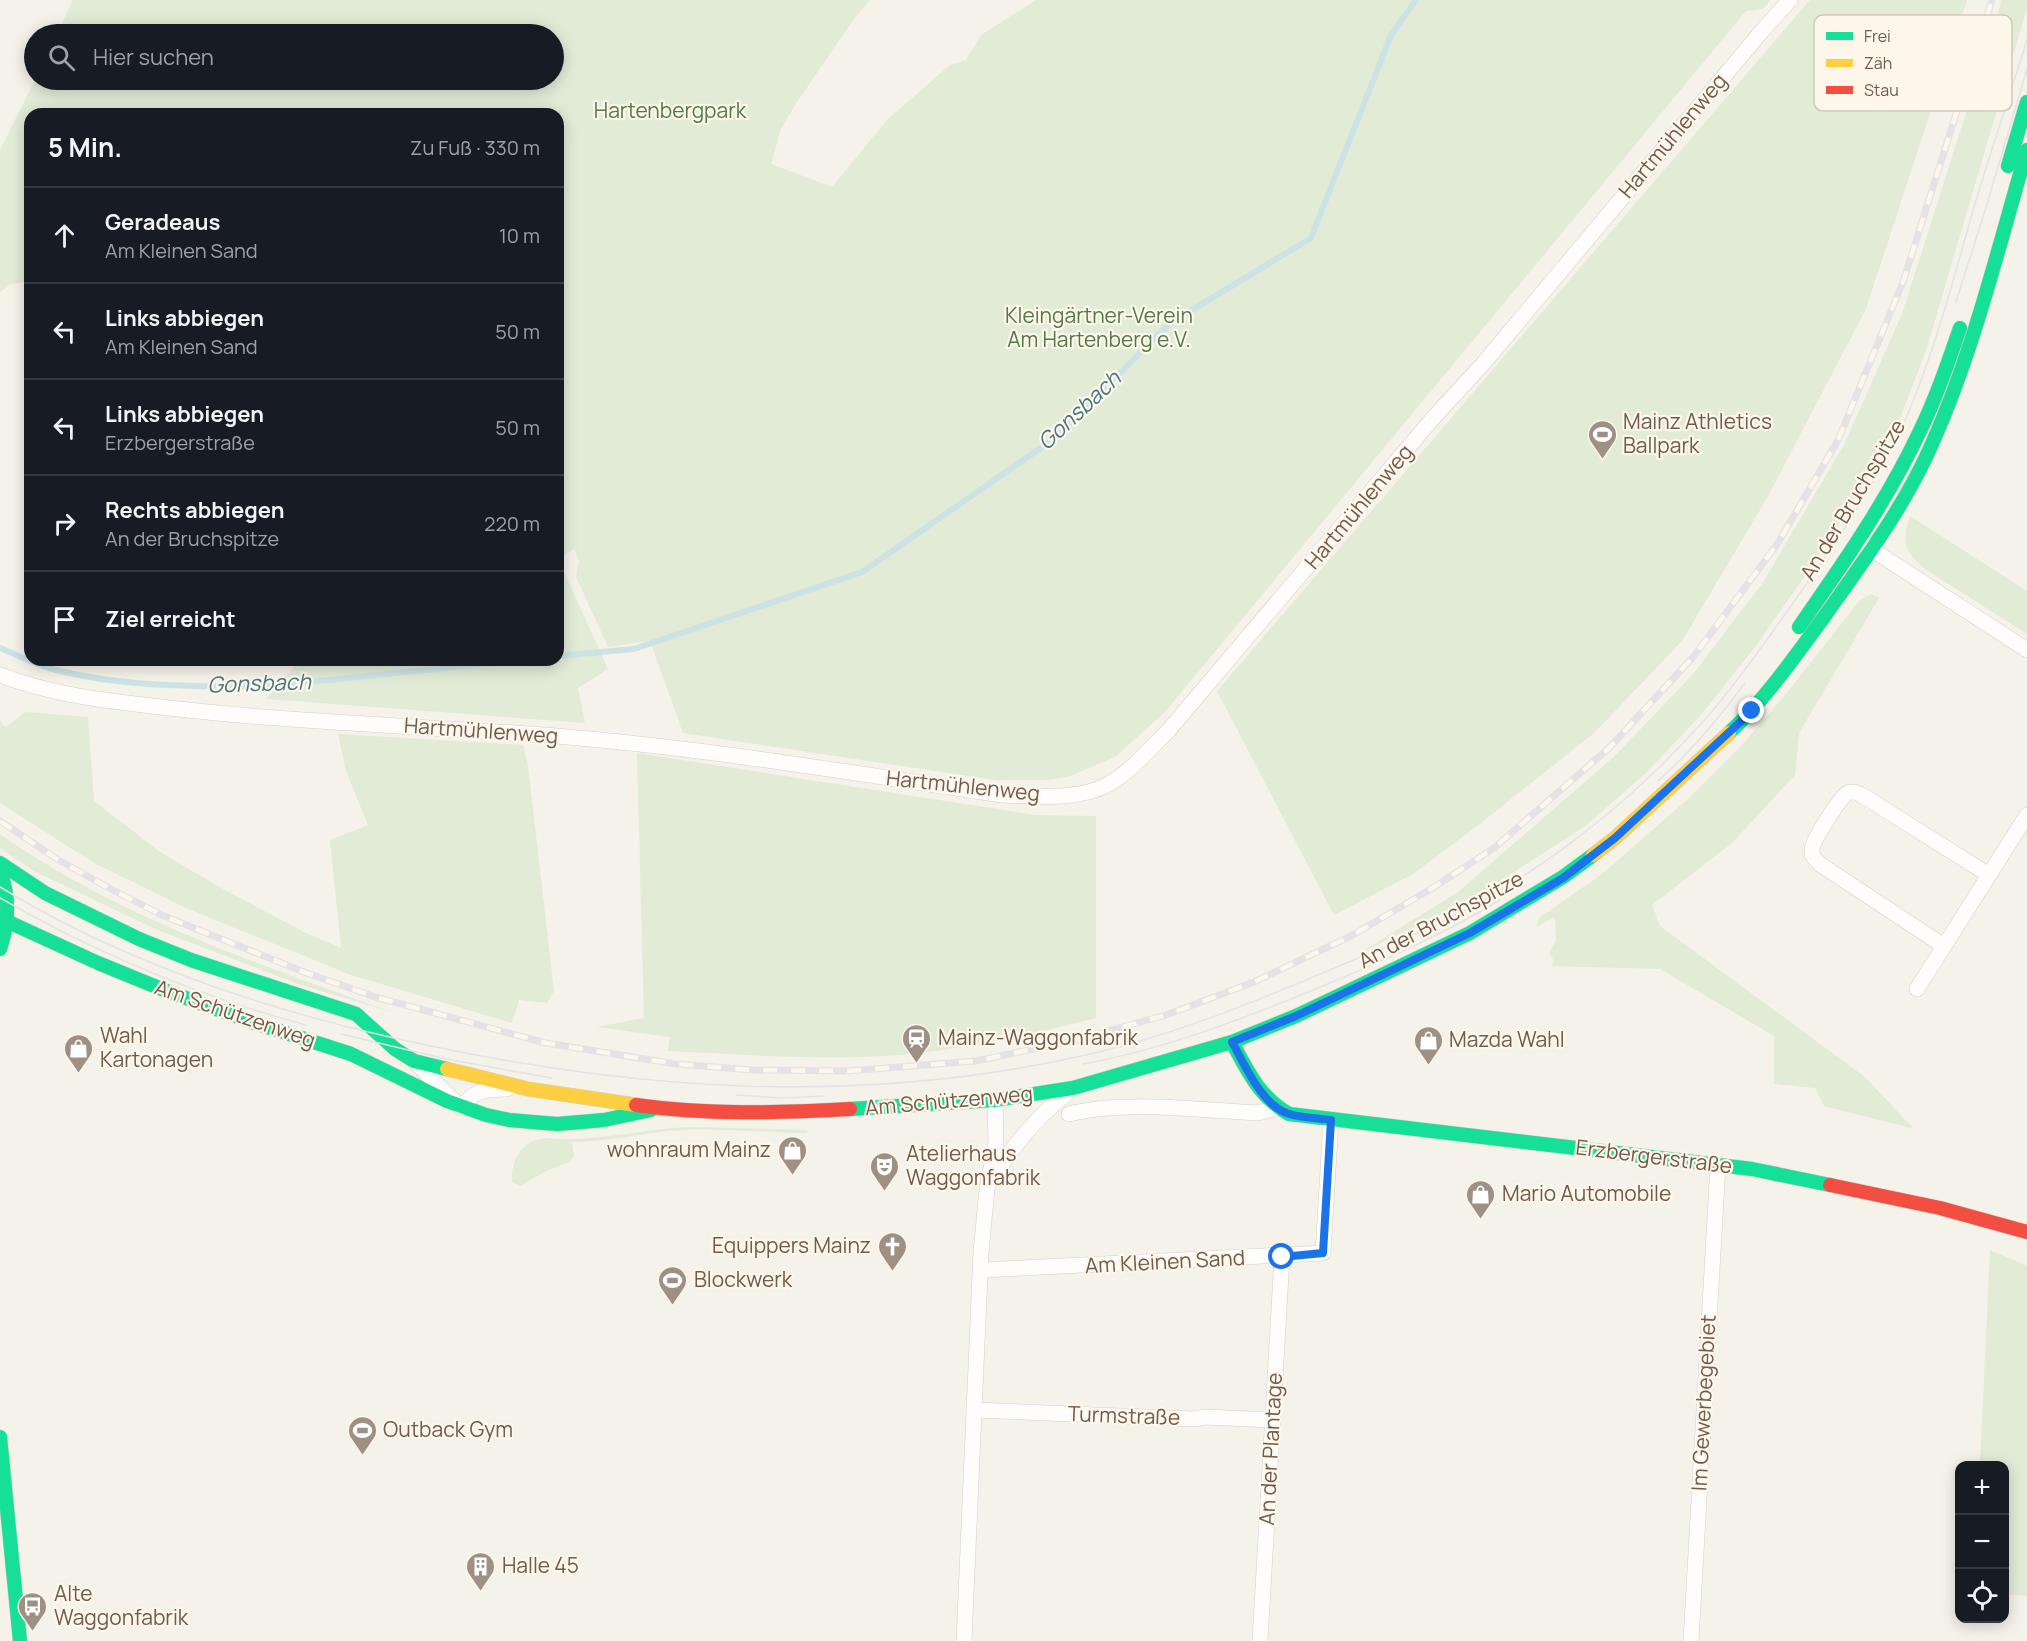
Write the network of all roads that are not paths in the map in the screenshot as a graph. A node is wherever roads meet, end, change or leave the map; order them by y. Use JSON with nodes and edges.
{"nodes":[{"id":1,"x":1790,"y":0,"type":"edge"},
{"id":2,"x":2027,"y":102,"type":"edge"},
{"id":3,"x":2027,"y":150,"type":"edge"},
{"id":4,"x":2002,"y":188,"type":"dead end"},
{"id":5,"x":1963,"y":319,"type":"dead end"},
{"id":6,"x":1857,"y":540,"type":"junction"},
{"id":7,"x":1872,"y":550,"type":"junction"},
{"id":8,"x":2027,"y":650,"type":"edge"},
{"id":9,"x":0,"y":675,"type":"edge"},
{"id":10,"x":1679,"y":781,"type":"junction"},
{"id":11,"x":2027,"y":815,"type":"edge"},
{"id":12,"x":0,"y":863,"type":"edge"},
{"id":13,"x":0,"y":871,"type":"edge"},
{"id":14,"x":1989,"y":875,"type":"junction"},
{"id":15,"x":45,"y":893,"type":"junction"},
{"id":16,"x":11,"y":908,"type":"edge"},
{"id":17,"x":1944,"y":946,"type":"junction"},
{"id":18,"x":0,"y":949,"type":"edge"},
{"id":19,"x":1917,"y":989,"type":"dead end"},
{"id":20,"x":1232,"y":1042,"type":"junction"},
{"id":21,"x":414,"y":1061,"type":"junction"},
{"id":22,"x":1073,"y":1088,"type":"junction"},
{"id":23,"x":528,"y":1089,"type":"junction"},
{"id":24,"x":995,"y":1100,"type":"junction"},
{"id":25,"x":461,"y":1107,"type":"junction"},
{"id":26,"x":660,"y":1108,"type":"junction"},
{"id":27,"x":1276,"y":1108,"type":"junction"},
{"id":28,"x":1069,"y":1114,"type":"dead end"},
{"id":29,"x":1331,"y":1120,"type":"junction"},
{"id":30,"x":1718,"y":1164,"type":"junction"},
{"id":31,"x":987,"y":1189,"type":"junction"},
{"id":32,"x":2027,"y":1232,"type":"edge"},
{"id":33,"x":1282,"y":1257,"type":"junction"},
{"id":34,"x":981,"y":1270,"type":"junction"},
{"id":35,"x":974,"y":1410,"type":"junction"},
{"id":36,"x":1273,"y":1420,"type":"junction"},
{"id":37,"x":0,"y":1437,"type":"edge"},
{"id":38,"x":20,"y":1641,"type":"edge"},
{"id":39,"x":964,"y":1641,"type":"edge"},
{"id":40,"x":1260,"y":1641,"type":"edge"},
{"id":41,"x":1691,"y":1641,"type":"edge"}],
"edges":[{"from":1,"to":9,"type":"street","name":"Hartmühlenweg"},
{"from":2,"to":4,"type":"main road"},
{"from":3,"to":7,"type":"main road","name":"An der Bruchspitze"},
{"from":5,"to":6,"type":"main road","name":"An der Bruchspitze"},
{"from":6,"to":7,"type":"street"},
{"from":6,"to":10,"type":"main road","name":"An der Bruchspitze"},
{"from":7,"to":8,"type":"street"},
{"from":7,"to":10,"type":"main road","name":"An der Bruchspitze"},
{"from":10,"to":20,"type":"main road","name":"An der Bruchspitze"},
{"from":11,"to":14,"type":"street"},
{"from":12,"to":15,"type":"main road","name":"Am Schützenweg"},
{"from":13,"to":16,"type":"main road"},
{"from":14,"to":17,"type":"street"},
{"from":14,"to":17,"type":"street"},
{"from":15,"to":16,"type":"main road"},
{"from":15,"to":21,"type":"main road","name":"Am Schützenweg"},
{"from":16,"to":18,"type":"main road"},
{"from":16,"to":25,"type":"main road","name":"Am Schützenweg"},
{"from":17,"to":19,"type":"street"},
{"from":20,"to":22,"type":"main road","name":"Am Schützenweg"},
{"from":20,"to":27,"type":"main road"},
{"from":21,"to":23,"type":"main road","name":"Am Schützenweg"},
{"from":21,"to":25,"type":"street","name":"Am Schützenweg"},
{"from":22,"to":24,"type":"main road","name":"Am Schützenweg"},
{"from":22,"to":31,"type":"street"},
{"from":23,"to":25,"type":"street","name":"Am Schützenweg"},
{"from":23,"to":26,"type":"main road","name":"Am Schützenweg"},
{"from":24,"to":26,"type":"main road","name":"Am Schützenweg"},
{"from":24,"to":31,"type":"street"},
{"from":25,"to":26,"type":"main road","name":"Am Schützenweg"},
{"from":27,"to":28,"type":"street","name":"Erzbergerstraße"},
{"from":27,"to":29,"type":"main road","name":"Erzbergerstraße"},
{"from":29,"to":30,"type":"main road","name":"Erzbergerstraße"},
{"from":29,"to":33,"type":"street","name":"Am Kleinen Sand"},
{"from":30,"to":32,"type":"main road","name":"Erzbergerstraße"},
{"from":30,"to":41,"type":"street","name":"Im Gewerbegebiet"},
{"from":31,"to":34,"type":"street"},
{"from":33,"to":34,"type":"street","name":"Am Kleinen Sand"},
{"from":33,"to":36,"type":"street","name":"An der Plantage"},
{"from":34,"to":35,"type":"street"},
{"from":35,"to":36,"type":"street","name":"Turmstraße"},
{"from":35,"to":39,"type":"street"},
{"from":36,"to":40,"type":"street","name":"An der Plantage"},
{"from":37,"to":38,"type":"main road"}]}
